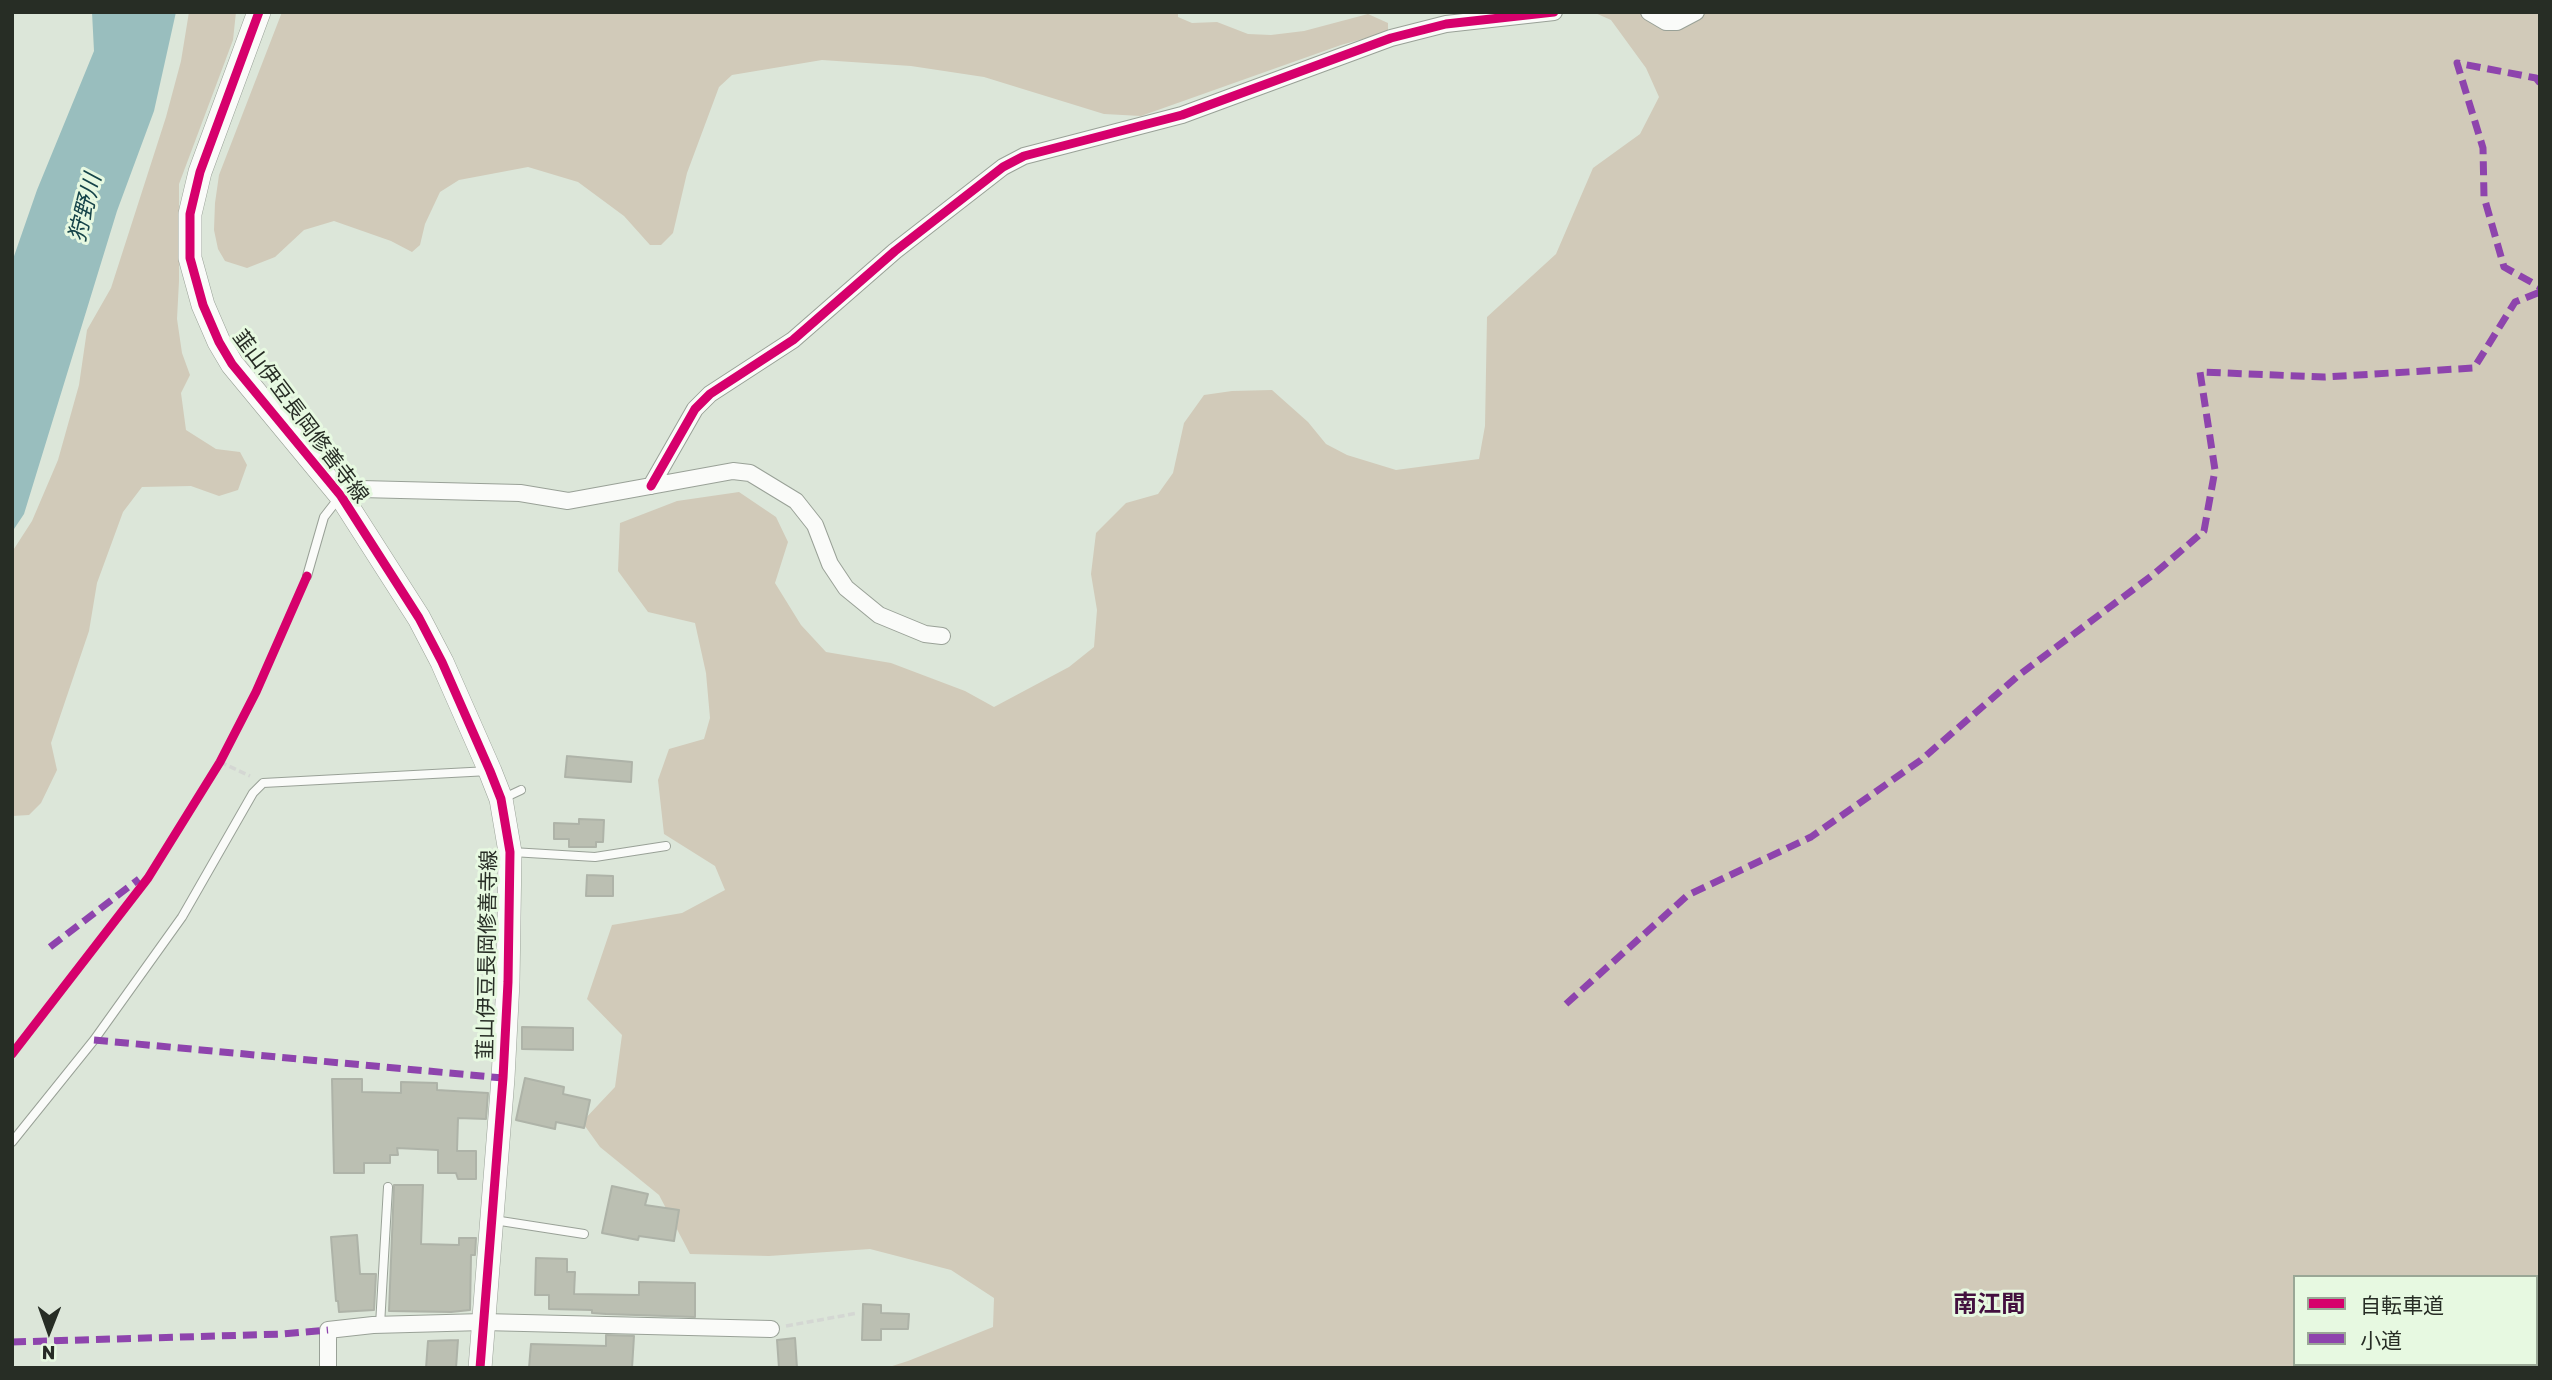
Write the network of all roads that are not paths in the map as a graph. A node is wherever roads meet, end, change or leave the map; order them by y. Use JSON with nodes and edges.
{"nodes":[{"id":1,"x":259,"y":12,"type":"edge"},
{"id":2,"x":1555,"y":12,"type":"edge"},
{"id":3,"x":1649,"y":12,"type":"edge"},
{"id":4,"x":1696,"y":12,"type":"edge"},
{"id":5,"x":651,"y":486,"type":"junction"},
{"id":6,"x":341,"y":496,"type":"junction"},
{"id":7,"x":307,"y":576,"type":"dead end"},
{"id":8,"x":942,"y":636,"type":"dead end"},
{"id":9,"x":490,"y":771,"type":"junction"},
{"id":10,"x":666,"y":846,"type":"dead end"},
{"id":11,"x":510,"y":852,"type":"junction"},
{"id":12,"x":12,"y":1142,"type":"edge"},
{"id":13,"x":388,"y":1187,"type":"dead end"},
{"id":14,"x":491,"y":1219,"type":"junction"},
{"id":15,"x":584,"y":1234,"type":"dead end"},
{"id":16,"x":483,"y":1322,"type":"junction"},
{"id":17,"x":380,"y":1325,"type":"junction"},
{"id":18,"x":771,"y":1329,"type":"road end"},
{"id":19,"x":328,"y":1368,"type":"edge"},
{"id":20,"x":480,"y":1368,"type":"edge"}],
"edges":[{"from":1,"to":6,"type":"main road","name":"韮山伊豆長岡修善寺線"},
{"from":2,"to":5,"type":"street"},
{"from":3,"to":4,"type":"street"},
{"from":5,"to":6,"type":"street"},
{"from":5,"to":8,"type":"street"},
{"from":6,"to":7,"type":"lane"},
{"from":6,"to":9,"type":"main road","name":"韮山伊豆長岡修善寺線"},
{"from":9,"to":11,"type":"main road","name":"韮山伊豆長岡修善寺線"},
{"from":9,"to":12,"type":"lane"},
{"from":10,"to":11,"type":"lane"},
{"from":11,"to":14,"type":"main road","name":"韮山伊豆長岡修善寺線"},
{"from":13,"to":17,"type":"lane"},
{"from":14,"to":15,"type":"lane"},
{"from":14,"to":16,"type":"main road","name":"韮山伊豆長岡修善寺線"},
{"from":16,"to":17,"type":"street"},
{"from":16,"to":18,"type":"street"},
{"from":16,"to":20,"type":"main road","name":"韮山伊豆長岡修善寺線"},
{"from":17,"to":19,"type":"street"}]}
